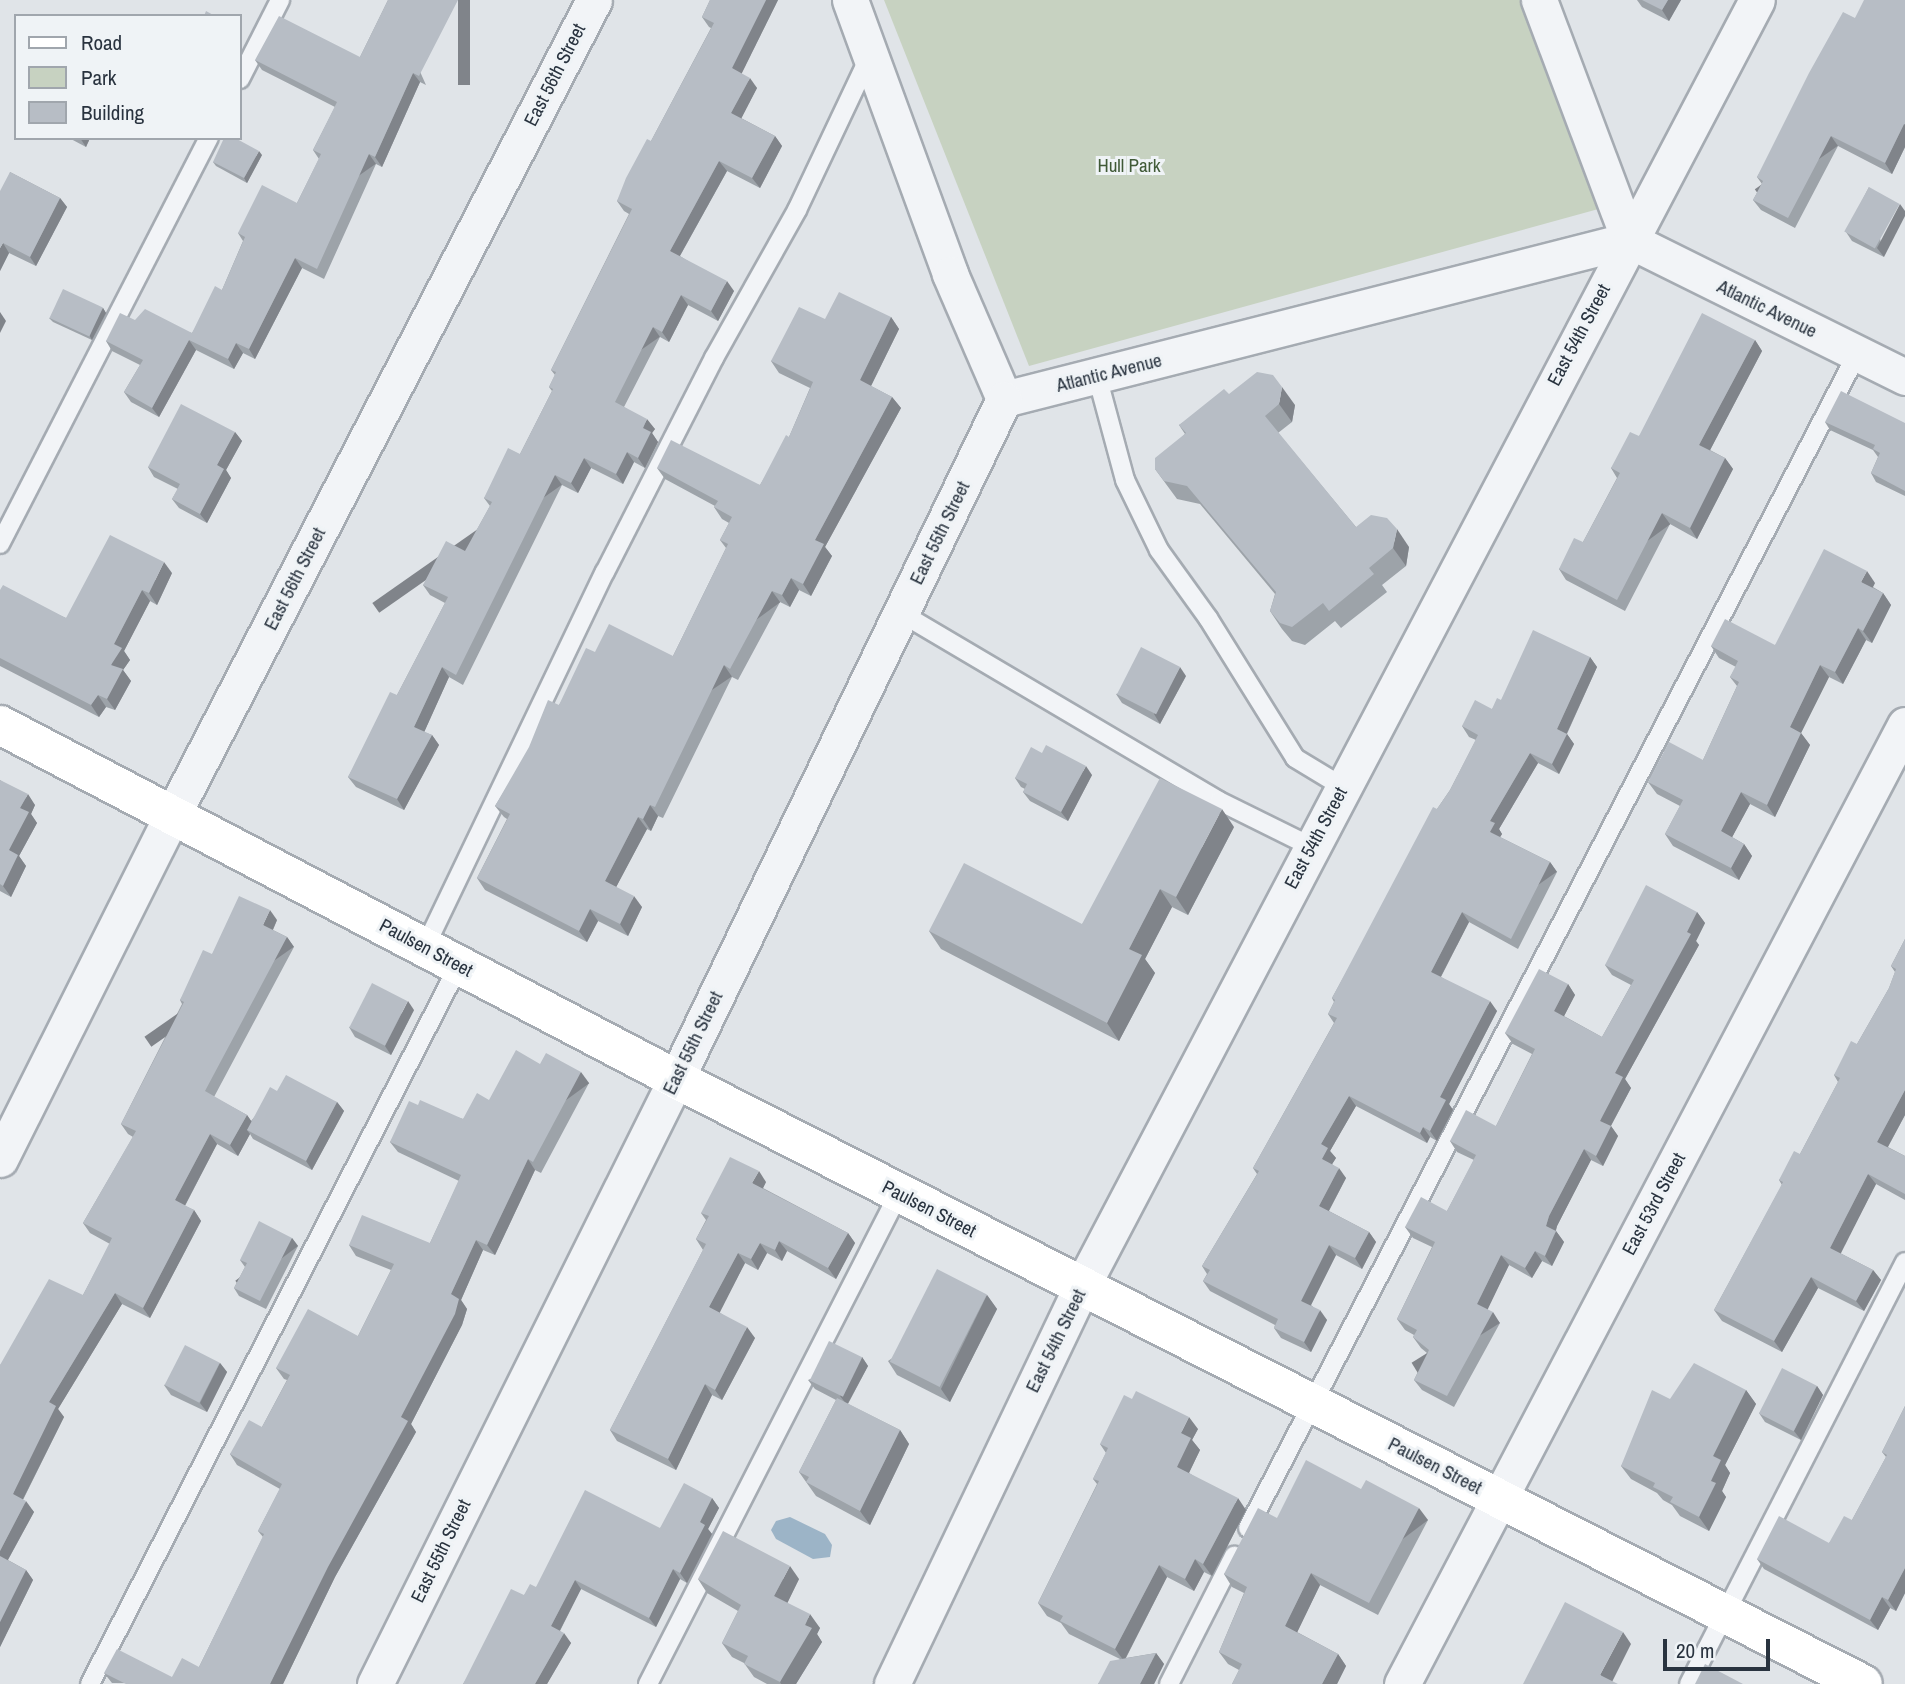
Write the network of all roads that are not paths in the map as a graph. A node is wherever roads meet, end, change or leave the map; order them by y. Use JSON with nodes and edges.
{"nodes":[{"id":1,"x":280,"y":0,"type":"edge"},
{"id":2,"x":594,"y":0,"type":"edge"},
{"id":3,"x":850,"y":0,"type":"edge"},
{"id":4,"x":1539,"y":0,"type":"edge"},
{"id":5,"x":1757,"y":0,"type":"edge"},
{"id":6,"x":870,"y":55,"type":"junction"},
{"id":7,"x":242,"y":75,"type":"edge"},
{"id":8,"x":208,"y":140,"type":"edge"},
{"id":9,"x":1629,"y":240,"type":"junction"},
{"id":10,"x":1857,"y":354,"type":"junction"},
{"id":11,"x":1097,"y":376,"type":"junction"},
{"id":12,"x":1905,"y":377,"type":"edge"},
{"id":13,"x":1004,"y":400,"type":"junction"},
{"id":14,"x":0,"y":544,"type":"edge"},
{"id":15,"x":901,"y":613,"type":"junction"},
{"id":16,"x":1905,"y":724,"type":"edge"},
{"id":17,"x":0,"y":725,"type":"edge"},
{"id":18,"x":1343,"y":787,"type":"junction"},
{"id":19,"x":173,"y":814,"type":"junction"},
{"id":20,"x":1312,"y":847,"type":"junction"},
{"id":21,"x":425,"y":947,"type":"junction"},
{"id":22,"x":459,"y":965,"type":"junction"},
{"id":23,"x":676,"y":1079,"type":"junction"},
{"id":24,"x":0,"y":1159,"type":"edge"},
{"id":25,"x":899,"y":1193,"type":"junction"},
{"id":26,"x":1905,"y":1262,"type":"edge"},
{"id":27,"x":1082,"y":1286,"type":"junction"},
{"id":28,"x":1312,"y":1403,"type":"junction"},
{"id":29,"x":1499,"y":1499,"type":"junction"},
{"id":30,"x":1724,"y":1613,"type":"junction"},
{"id":31,"x":90,"y":1684,"type":"edge"},
{"id":32,"x":375,"y":1684,"type":"edge"},
{"id":33,"x":648,"y":1684,"type":"edge"},
{"id":34,"x":892,"y":1684,"type":"edge"},
{"id":35,"x":1169,"y":1684,"type":"edge"},
{"id":36,"x":1402,"y":1684,"type":"edge"},
{"id":37,"x":1689,"y":1684,"type":"edge"},
{"id":38,"x":1863,"y":1684,"type":"edge"}],
"edges":[{"from":1,"to":7,"type":"lane"},
{"from":2,"to":19,"type":"street","name":"East 56th Street"},
{"from":3,"to":6,"type":"street"},
{"from":4,"to":9,"type":"street"},
{"from":5,"to":9,"type":"street","name":"East 54th Street"},
{"from":6,"to":13,"type":"street"},
{"from":6,"to":21,"type":"lane"},
{"from":8,"to":14,"type":"lane"},
{"from":9,"to":10,"type":"street","name":"Atlantic Avenue"},
{"from":9,"to":11,"type":"street","name":"Atlantic Avenue"},
{"from":9,"to":18,"type":"street","name":"East 54th Street"},
{"from":10,"to":12,"type":"street","name":"Atlantic Avenue"},
{"from":10,"to":28,"type":"lane"},
{"from":11,"to":13,"type":"street","name":"Atlantic Avenue"},
{"from":11,"to":18,"type":"lane"},
{"from":13,"to":15,"type":"street","name":"East 55th Street"},
{"from":15,"to":20,"type":"lane"},
{"from":15,"to":23,"type":"street","name":"East 55th Street"},
{"from":16,"to":29,"type":"street","name":"East 53rd Street"},
{"from":17,"to":19,"type":"street","name":"Paulsen Street"},
{"from":18,"to":20,"type":"street","name":"East 54th Street"},
{"from":19,"to":21,"type":"street","name":"Paulsen Street"},
{"from":19,"to":24,"type":"street","name":"East 56th Street"},
{"from":20,"to":27,"type":"street","name":"East 54th Street"},
{"from":21,"to":22,"type":"street","name":"Paulsen Street"},
{"from":22,"to":23,"type":"street","name":"Paulsen Street"},
{"from":22,"to":31,"type":"lane"},
{"from":23,"to":25,"type":"street","name":"Paulsen Street"},
{"from":23,"to":32,"type":"street","name":"East 55th Street"},
{"from":25,"to":27,"type":"street","name":"Paulsen Street"},
{"from":25,"to":33,"type":"lane"},
{"from":26,"to":30,"type":"lane"},
{"from":27,"to":28,"type":"street","name":"Paulsen Street"},
{"from":27,"to":34,"type":"street","name":"East 54th Street"},
{"from":28,"to":29,"type":"street","name":"Paulsen Street"},
{"from":28,"to":35,"type":"lane"},
{"from":29,"to":30,"type":"street","name":"Paulsen Street"},
{"from":29,"to":36,"type":"street","name":"East 53rd Street"},
{"from":30,"to":37,"type":"lane"},
{"from":30,"to":38,"type":"street","name":"Paulsen Street"}]}
